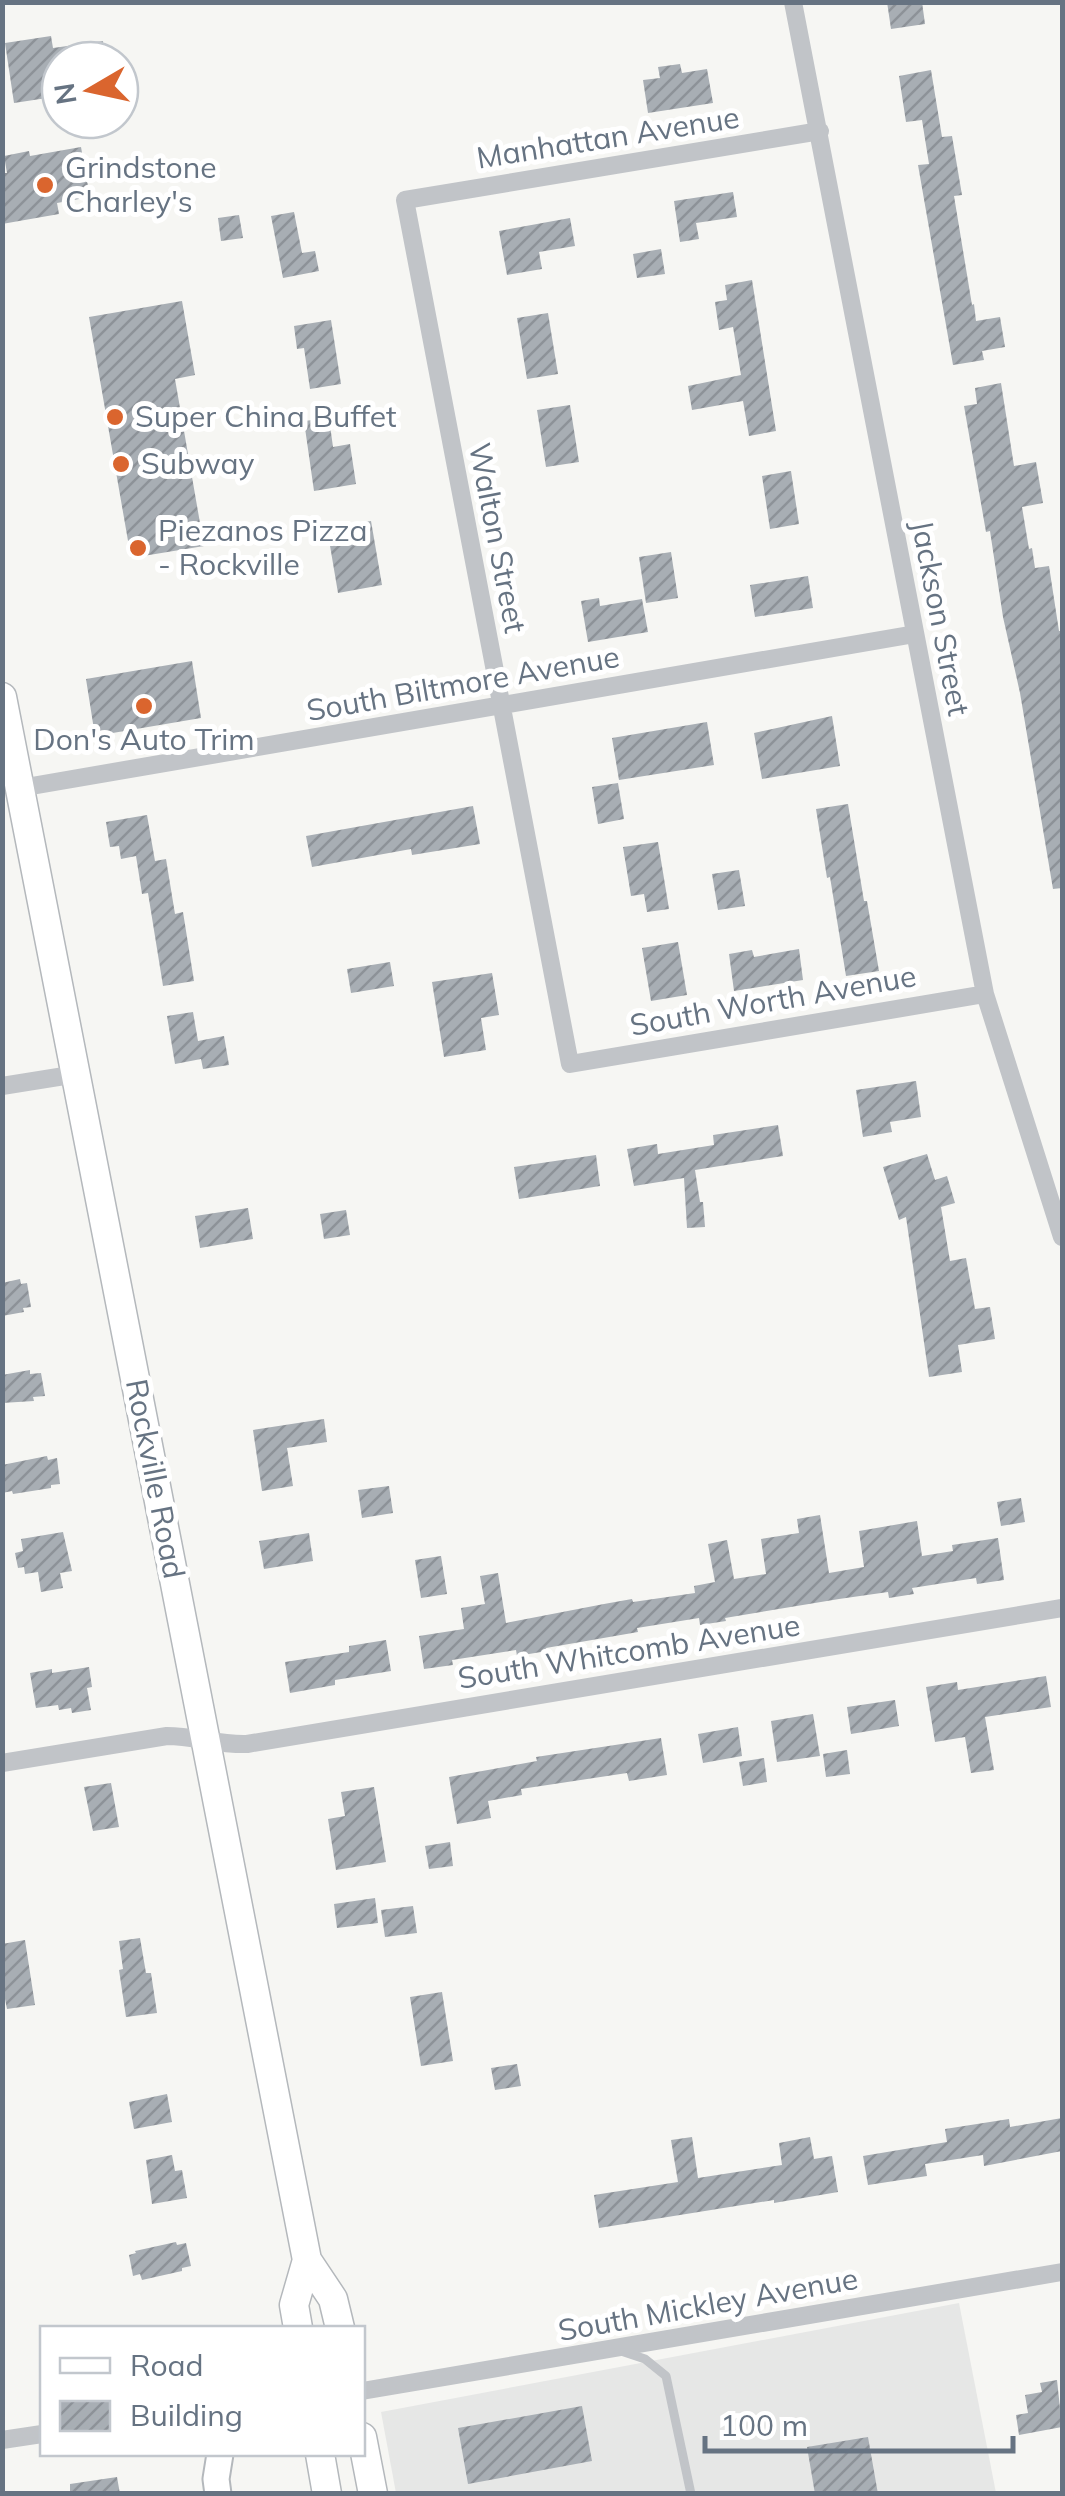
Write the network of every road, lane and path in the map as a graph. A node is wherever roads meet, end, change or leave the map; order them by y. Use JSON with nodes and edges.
{"nodes":[{"id":1,"x":793,"y":2,"type":"edge"},
{"id":2,"x":820,"y":131,"type":"junction"},
{"id":3,"x":405,"y":200,"type":"joint"},
{"id":4,"x":915,"y":634,"type":"junction"},
{"id":5,"x":2,"y":697,"type":"edge"},
{"id":6,"x":501,"y":705,"type":"junction"},
{"id":7,"x":20,"y":788,"type":"junction"},
{"id":8,"x":984,"y":994,"type":"junction"},
{"id":9,"x":570,"y":1064,"type":"joint"},
{"id":10,"x":76,"y":1074,"type":"junction"},
{"id":11,"x":2,"y":1086,"type":"edge"},
{"id":12,"x":1062,"y":1237,"type":"edge"},
{"id":13,"x":1062,"y":1608,"type":"edge"},
{"id":14,"x":205,"y":1739,"type":"junction"},
{"id":15,"x":2,"y":1763,"type":"edge"},
{"id":16,"x":307,"y":2260,"type":"junction"},
{"id":17,"x":1062,"y":2272,"type":"edge"},
{"id":18,"x":298,"y":2326,"type":"edge"},
{"id":19,"x":340,"y":2326,"type":"edge"},
{"id":20,"x":613,"y":2348,"type":"junction"},
{"id":21,"x":365,"y":2390,"type":"edge"},
{"id":22,"x":40,"y":2434,"type":"edge"},
{"id":23,"x":2,"y":2440,"type":"edge"},
{"id":24,"x":365,"y":2453,"type":"edge"},
{"id":25,"x":220,"y":2456,"type":"edge"},
{"id":26,"x":320,"y":2456,"type":"edge"},
{"id":27,"x":218,"y":2494,"type":"edge"},
{"id":28,"x":327,"y":2494,"type":"edge"},
{"id":29,"x":373,"y":2494,"type":"edge"},
{"id":30,"x":691,"y":2494,"type":"edge"}],
"edges":[{"from":1,"to":2,"type":"street","name":"Jackson Street"},
{"from":2,"to":3,"type":"street","name":"Manhattan Avenue"},
{"from":2,"to":4,"type":"street","name":"Jackson Street"},
{"from":3,"to":6,"type":"street","name":"Walton Street"},
{"from":4,"to":6,"type":"street","name":"South Biltmore Avenue"},
{"from":4,"to":8,"type":"street","name":"Jackson Street"},
{"from":5,"to":7,"type":"main road","name":"Rockville Road"},
{"from":6,"to":7,"type":"street","name":"South Biltmore Avenue"},
{"from":6,"to":9,"type":"street","name":"Walton Street"},
{"from":7,"to":10,"type":"main road","name":"Rockville Road"},
{"from":8,"to":9,"type":"street","name":"South Worth Avenue"},
{"from":8,"to":12,"type":"street","name":"Jackson Street"},
{"from":10,"to":11,"type":"street"},
{"from":10,"to":14,"type":"main road","name":"Rockville Road"},
{"from":13,"to":14,"type":"street","name":"South Whitcomb Avenue"},
{"from":14,"to":15,"type":"street","name":"South Whitcomb Avenue"},
{"from":14,"to":16,"type":"main road","name":"Rockville Road"},
{"from":16,"to":18,"type":"main road","name":"Rockville Road"},
{"from":16,"to":19,"type":"main road","name":"Rockville Road"},
{"from":17,"to":20,"type":"street","name":"South Mickley Avenue"},
{"from":20,"to":21,"type":"street","name":"South Mickley Avenue"},
{"from":20,"to":30,"type":"lane"},
{"from":22,"to":23,"type":"street"},
{"from":24,"to":29,"type":"main road"},
{"from":25,"to":27,"type":"street"},
{"from":26,"to":28,"type":"main road"}]}
